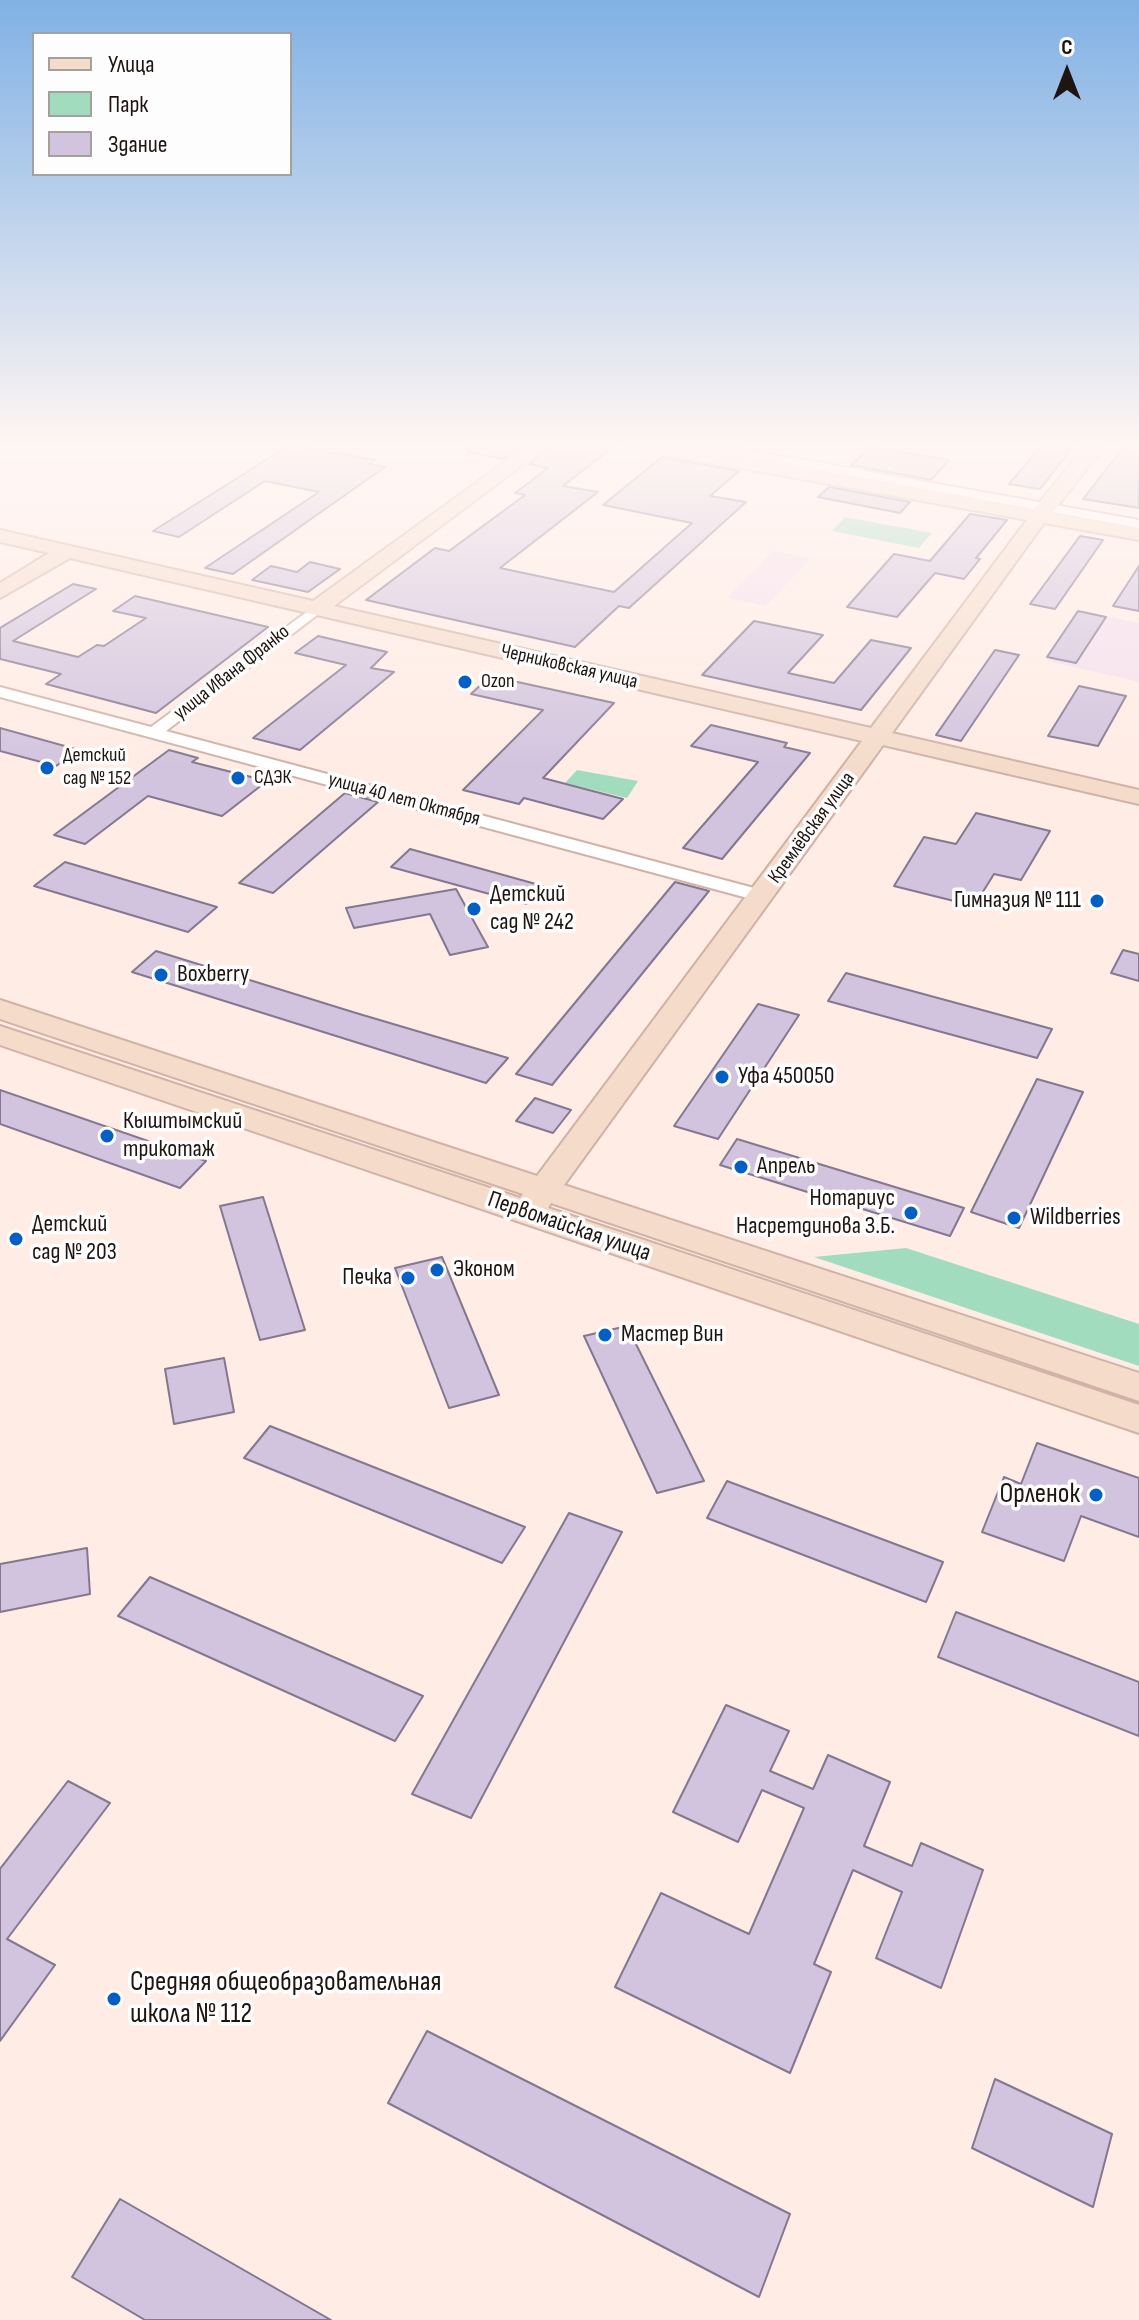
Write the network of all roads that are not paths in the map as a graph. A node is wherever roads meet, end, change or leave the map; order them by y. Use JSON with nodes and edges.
{"nodes":[{"id":1,"x":67,"y":551,"type":"edge"},
{"id":2,"x":68,"y":551,"type":"edge"},
{"id":3,"x":395,"y":551,"type":"edge"},
{"id":4,"x":1014,"y":551,"type":"edge"},
{"id":5,"x":0,"y":592,"type":"edge"},
{"id":6,"x":316,"y":609,"type":"junction"},
{"id":7,"x":0,"y":692,"type":"edge"},
{"id":8,"x":154,"y":733,"type":"junction"},
{"id":9,"x":878,"y":738,"type":"junction"},
{"id":10,"x":1139,"y":797,"type":"edge"},
{"id":11,"x":762,"y":896,"type":"junction"},
{"id":12,"x":0,"y":1009,"type":"edge"},
{"id":13,"x":0,"y":1035,"type":"edge"},
{"id":14,"x":535,"y":1201,"type":"junction"},
{"id":15,"x":1139,"y":1387,"type":"edge"},
{"id":16,"x":1139,"y":1419,"type":"edge"}],
"edges":[{"from":1,"to":5,"type":"street"},
{"from":2,"to":6,"type":"street","name":"Черниковская улица"},
{"from":3,"to":6,"type":"street","name":"улица Ивана Франко"},
{"from":4,"to":9,"type":"street","name":"Кремлёвская улица"},
{"from":6,"to":8,"type":"street","name":"улица Ивана Франко"},
{"from":6,"to":9,"type":"street","name":"Черниковская улица"},
{"from":7,"to":8,"type":"street","name":"улица 40 лет Октября"},
{"from":8,"to":11,"type":"street","name":"улица 40 лет Октября"},
{"from":9,"to":10,"type":"street","name":"Черниковская улица"},
{"from":9,"to":11,"type":"street","name":"Кремлёвская улица"},
{"from":11,"to":14,"type":"street","name":"Кремлёвская улица"},
{"from":12,"to":14,"type":"street","name":"Первомайская улица"},
{"from":13,"to":14,"type":"street","name":"Первомайская улица"},
{"from":14,"to":15,"type":"street","name":"Первомайская улица"},
{"from":14,"to":16,"type":"street","name":"Первомайская улица"}]}
